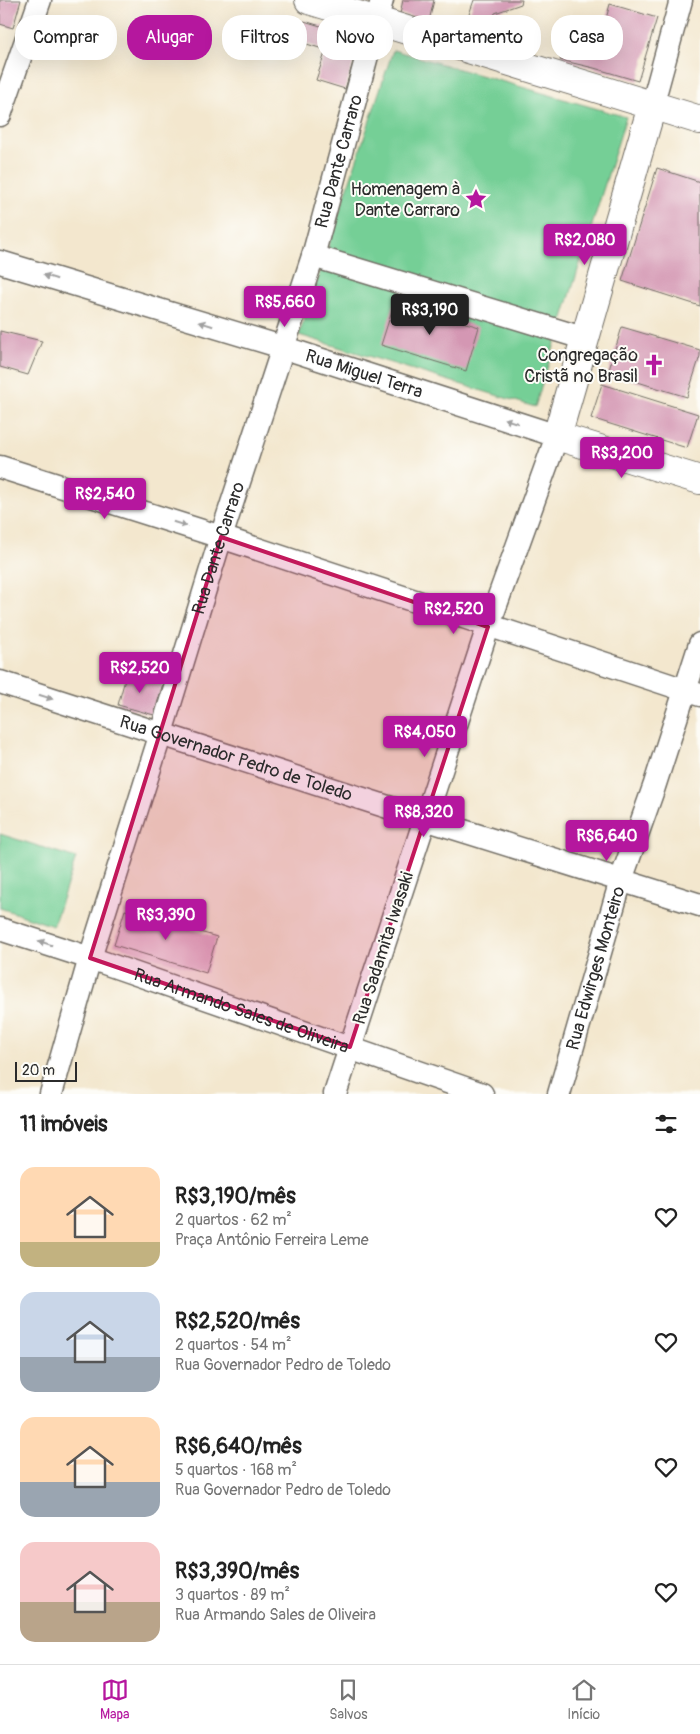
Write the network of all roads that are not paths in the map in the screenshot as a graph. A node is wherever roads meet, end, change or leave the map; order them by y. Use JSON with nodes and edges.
{"nodes":[{"id":1,"x":40,"y":0,"type":"edge"},
{"id":2,"x":309,"y":0,"type":"edge"},
{"id":3,"x":681,"y":0,"type":"edge"},
{"id":4,"x":379,"y":10,"type":"edge"},
{"id":5,"x":652,"y":106,"type":"junction"},
{"id":6,"x":0,"y":115,"type":"edge"},
{"id":7,"x":700,"y":120,"type":"edge"},
{"id":8,"x":313,"y":256,"type":"junction"},
{"id":9,"x":0,"y":262,"type":"edge"},
{"id":10,"x":586,"y":339,"type":"junction"},
{"id":11,"x":282,"y":347,"type":"junction"},
{"id":12,"x":557,"y":436,"type":"junction"},
{"id":13,"x":0,"y":467,"type":"edge"},
{"id":14,"x":700,"y":480,"type":"edge"},
{"id":15,"x":221,"y":537,"type":"junction"},
{"id":16,"x":488,"y":627,"type":"junction"},
{"id":17,"x":700,"y":644,"type":"edge"},
{"id":18,"x":0,"y":682,"type":"edge"},
{"id":19,"x":692,"y":692,"type":"edge"},
{"id":20,"x":161,"y":733,"type":"junction"},
{"id":21,"x":425,"y":819,"type":"junction"},
{"id":22,"x":621,"y":880,"type":"junction"},
{"id":23,"x":700,"y":905,"type":"edge"},
{"id":24,"x":0,"y":929,"type":"edge"},
{"id":25,"x":90,"y":958,"type":"junction"},
{"id":26,"x":350,"y":1047,"type":"junction"},
{"id":27,"x":51,"y":1094,"type":"edge"},
{"id":28,"x":335,"y":1094,"type":"edge"},
{"id":29,"x":482,"y":1094,"type":"edge"},
{"id":30,"x":559,"y":1094,"type":"edge"}],
"edges":[{"from":1,"to":6,"type":"street"},
{"from":2,"to":4,"type":"main road"},
{"from":3,"to":5,"type":"street","name":"Rua Sadamita Iwasaki"},
{"from":4,"to":5,"type":"main road"},
{"from":4,"to":8,"type":"street","name":"Rua Dante Carraro"},
{"from":5,"to":7,"type":"main road"},
{"from":5,"to":10,"type":"main road","name":"Rua Sadamita Iwasaki"},
{"from":8,"to":10,"type":"street"},
{"from":8,"to":11,"type":"street","name":"Rua Dante Carraro"},
{"from":11,"to":9,"type":"street","name":"Rua Miguel Terra","one_way":true},
{"from":10,"to":12,"type":"main road","name":"Rua Sadamita Iwasaki"},
{"from":12,"to":11,"type":"street","name":"Rua Miguel Terra","one_way":true},
{"from":11,"to":15,"type":"street","name":"Rua Dante Carraro"},
{"from":12,"to":14,"type":"main road","name":"Rua Miguel Terra"},
{"from":12,"to":16,"type":"street","name":"Rua Sadamita Iwasaki"},
{"from":13,"to":15,"type":"street","one_way":true},
{"from":15,"to":16,"type":"street"},
{"from":15,"to":20,"type":"street","name":"Rua Dante Carraro"},
{"from":16,"to":19,"type":"street"},
{"from":16,"to":21,"type":"street","name":"Rua Sadamita Iwasaki"},
{"from":17,"to":19,"type":"street","name":"Rua Edwirges Monteiro"},
{"from":18,"to":20,"type":"street","name":"Rua Governador Pedro de Toledo","one_way":true},
{"from":19,"to":22,"type":"street","name":"Rua Edwirges Monteiro"},
{"from":20,"to":21,"type":"street","name":"Rua Governador Pedro de Toledo"},
{"from":20,"to":25,"type":"street","name":"Rua Dante Carraro"},
{"from":21,"to":22,"type":"street","name":"Rua Governador Pedro de Toledo"},
{"from":21,"to":26,"type":"street","name":"Rua Sadamita Iwasaki"},
{"from":22,"to":23,"type":"street","name":"Rua Governador Pedro de Toledo"},
{"from":22,"to":30,"type":"street","name":"Rua Edwirges Monteiro"},
{"from":25,"to":24,"type":"street","name":"Rua Armando Sales de Oliveira","one_way":true},
{"from":25,"to":26,"type":"street","name":"Rua Armando Sales de Oliveira"},
{"from":25,"to":27,"type":"street","name":"Rua Dante Carraro"},
{"from":26,"to":28,"type":"street","name":"Rua Sadamita Iwasaki"},
{"from":26,"to":29,"type":"street","name":"Rua Armando Sales de Oliveira"}]}
